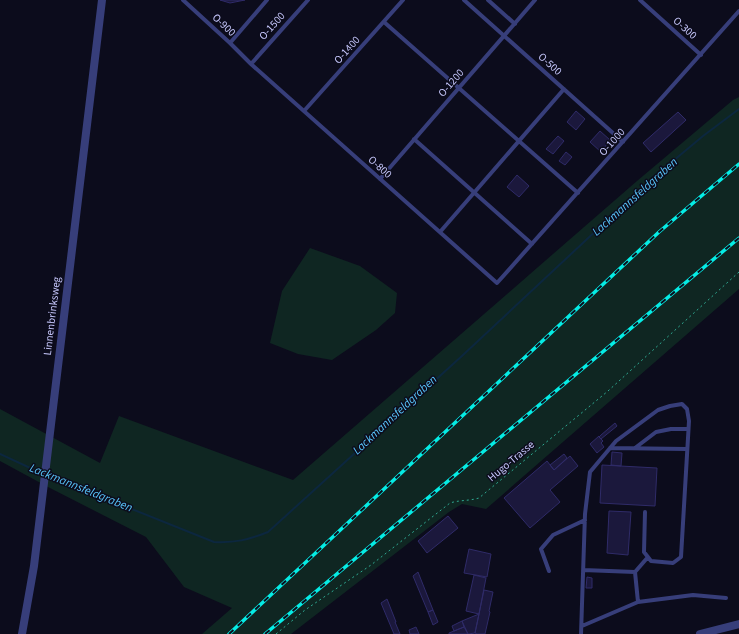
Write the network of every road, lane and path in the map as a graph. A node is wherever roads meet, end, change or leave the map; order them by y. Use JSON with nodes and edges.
{"nodes":[{"id":1,"x":102,"y":0,"type":"edge"},
{"id":2,"x":183,"y":0,"type":"edge"},
{"id":3,"x":267,"y":0,"type":"edge"},
{"id":4,"x":308,"y":0,"type":"edge"},
{"id":5,"x":403,"y":0,"type":"edge"},
{"id":6,"x":464,"y":0,"type":"edge"},
{"id":7,"x":488,"y":0,"type":"edge"},
{"id":8,"x":536,"y":0,"type":"edge"},
{"id":9,"x":640,"y":0,"type":"edge"},
{"id":10,"x":739,"y":11,"type":"edge"},
{"id":11,"x":384,"y":22,"type":"junction"},
{"id":12,"x":515,"y":24,"type":"junction"},
{"id":13,"x":504,"y":36,"type":"junction"},
{"id":14,"x":230,"y":43,"type":"junction"},
{"id":15,"x":701,"y":54,"type":"junction"},
{"id":16,"x":250,"y":64,"type":"junction"},
{"id":17,"x":458,"y":88,"type":"junction"},
{"id":18,"x":564,"y":89,"type":"junction"},
{"id":19,"x":304,"y":111,"type":"junction"},
{"id":20,"x":414,"y":139,"type":"junction"},
{"id":21,"x":519,"y":141,"type":"junction"},
{"id":22,"x":624,"y":142,"type":"junction"},
{"id":23,"x":380,"y":179,"type":"junction"},
{"id":24,"x":474,"y":192,"type":"junction"},
{"id":25,"x":578,"y":192,"type":"junction"},
{"id":26,"x":440,"y":232,"type":"junction"},
{"id":27,"x":532,"y":244,"type":"junction"},
{"id":28,"x":739,"y":272,"type":"edge"},
{"id":29,"x":497,"y":283,"type":"joint"},
{"id":30,"x":688,"y":429,"type":"junction"},
{"id":31,"x":610,"y":448,"type":"junction"},
{"id":32,"x":635,"y":448,"type":"junction"},
{"id":33,"x":687,"y":448,"type":"junction"},
{"id":34,"x":645,"y":512,"type":"dead end"},
{"id":35,"x":584,"y":520,"type":"junction"},
{"id":36,"x":648,"y":557,"type":"junction"},
{"id":37,"x":583,"y":570,"type":"junction"},
{"id":38,"x":549,"y":571,"type":"dead end"},
{"id":39,"x":635,"y":572,"type":"junction"},
{"id":40,"x":726,"y":598,"type":"dead end"},
{"id":41,"x":638,"y":602,"type":"junction"},
{"id":42,"x":739,"y":624,"type":"edge"},
{"id":43,"x":582,"y":626,"type":"junction"},
{"id":44,"x":22,"y":634,"type":"edge"},
{"id":45,"x":276,"y":634,"type":"edge"},
{"id":46,"x":581,"y":634,"type":"edge"},
{"id":47,"x":700,"y":634,"type":"edge"}],
"edges":[{"from":1,"to":44,"type":"street","name":"Linnenbrinksweg"},
{"from":2,"to":14,"type":"lane","name":"O-900"},
{"from":3,"to":14,"type":"lane"},
{"from":4,"to":16,"type":"lane","name":"O-1500"},
{"from":5,"to":11,"type":"lane","name":"O-1400"},
{"from":6,"to":13,"type":"lane","name":"O-500"},
{"from":7,"to":12,"type":"lane"},
{"from":8,"to":12,"type":"lane","name":"O-1200"},
{"from":9,"to":15,"type":"lane","name":"O-300"},
{"from":10,"to":15,"type":"lane","name":"O-1000"},
{"from":11,"to":17,"type":"lane"},
{"from":11,"to":19,"type":"lane","name":"O-1400"},
{"from":12,"to":13,"type":"lane","name":"O-1200"},
{"from":13,"to":17,"type":"lane","name":"O-1200"},
{"from":13,"to":18,"type":"lane","name":"O-500"},
{"from":14,"to":16,"type":"lane","name":"O-900"},
{"from":15,"to":22,"type":"lane","name":"O-1000"},
{"from":16,"to":19,"type":"lane","name":"O-800"},
{"from":17,"to":20,"type":"lane","name":"O-1200"},
{"from":17,"to":21,"type":"lane"},
{"from":18,"to":21,"type":"lane"},
{"from":18,"to":22,"type":"lane","name":"O-500"},
{"from":19,"to":23,"type":"lane","name":"O-800"},
{"from":20,"to":23,"type":"lane","name":"O-1200"},
{"from":20,"to":24,"type":"lane"},
{"from":21,"to":24,"type":"lane"},
{"from":21,"to":25,"type":"lane"},
{"from":22,"to":25,"type":"lane","name":"O-1000"},
{"from":23,"to":26,"type":"lane","name":"O-800"},
{"from":24,"to":26,"type":"lane"},
{"from":24,"to":27,"type":"lane"},
{"from":25,"to":27,"type":"lane","name":"O-1000"},
{"from":26,"to":29,"type":"lane","name":"O-800"},
{"from":27,"to":29,"type":"lane","name":"O-1000"},
{"from":28,"to":45,"type":"path","name":"Hugo-Trasse"},
{"from":30,"to":31,"type":"lane"},
{"from":30,"to":32,"type":"lane"},
{"from":30,"to":33,"type":"lane"},
{"from":31,"to":32,"type":"lane"},
{"from":31,"to":35,"type":"lane"},
{"from":32,"to":33,"type":"lane"},
{"from":33,"to":36,"type":"lane"},
{"from":34,"to":36,"type":"lane"},
{"from":35,"to":37,"type":"lane"},
{"from":35,"to":38,"type":"lane"},
{"from":36,"to":39,"type":"lane"},
{"from":37,"to":39,"type":"lane"},
{"from":37,"to":43,"type":"lane"},
{"from":39,"to":41,"type":"lane"},
{"from":40,"to":41,"type":"lane"},
{"from":41,"to":43,"type":"lane"},
{"from":42,"to":47,"type":"street"},
{"from":43,"to":46,"type":"lane"}]}
